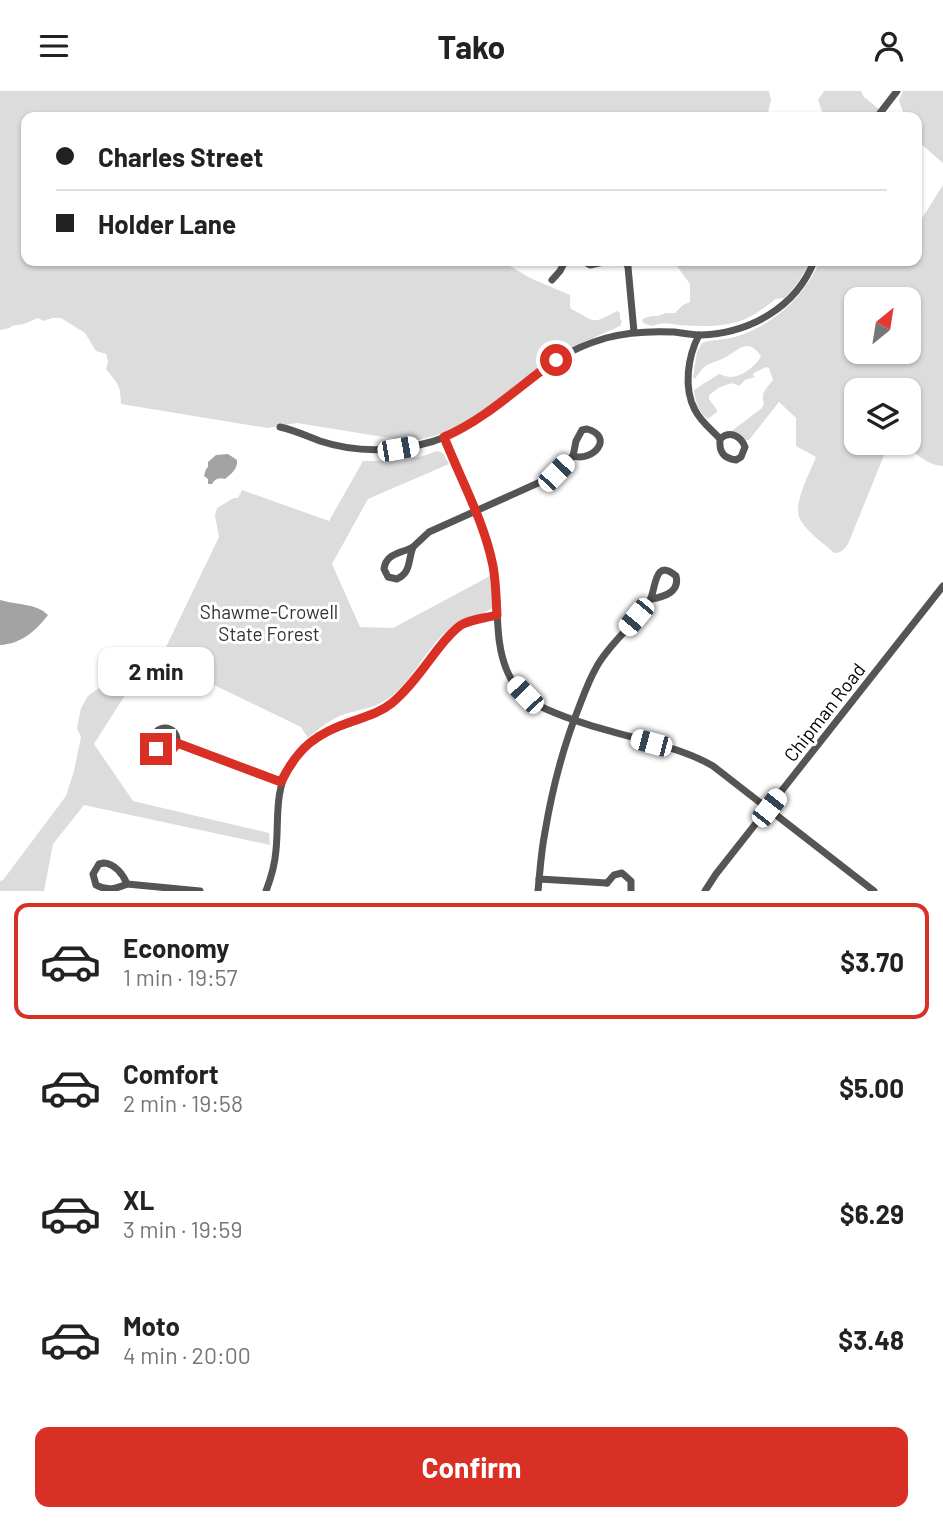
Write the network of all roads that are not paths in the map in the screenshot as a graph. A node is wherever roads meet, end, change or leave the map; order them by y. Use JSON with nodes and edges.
{"nodes":[{"id":1,"x":897,"y":91,"type":"edge"},
{"id":2,"x":881,"y":112,"type":"edge"},
{"id":3,"x":562,"y":266,"type":"edge"},
{"id":4,"x":628,"y":266,"type":"edge"},
{"id":5,"x":811,"y":266,"type":"edge"},
{"id":6,"x":552,"y":279,"type":"dead end"},
{"id":7,"x":634,"y":332,"type":"junction"},
{"id":8,"x":699,"y":335,"type":"junction"},
{"id":9,"x":280,"y":427,"type":"dead end"},
{"id":10,"x":444,"y":437,"type":"junction"},
{"id":11,"x":720,"y":439,"type":"dead end"},
{"id":12,"x":573,"y":456,"type":"junction"},
{"id":13,"x":477,"y":512,"type":"junction"},
{"id":14,"x":413,"y":547,"type":"junction"},
{"id":15,"x":943,"y":586,"type":"edge"},
{"id":16,"x":940,"y":598,"type":"edge"},
{"id":17,"x":651,"y":599,"type":"dead end"},
{"id":18,"x":497,"y":615,"type":"junction"},
{"id":19,"x":574,"y":720,"type":"junction"},
{"id":20,"x":177,"y":743,"type":"dead end"},
{"id":21,"x":281,"y":782,"type":"junction"},
{"id":22,"x":769,"y":808,"type":"junction"},
{"id":23,"x":539,"y":879,"type":"junction"},
{"id":24,"x":127,"y":884,"type":"junction"},
{"id":25,"x":608,"y":887,"type":"edge"},
{"id":26,"x":200,"y":891,"type":"edge"},
{"id":27,"x":267,"y":891,"type":"edge"},
{"id":28,"x":538,"y":891,"type":"edge"},
{"id":29,"x":631,"y":891,"type":"edge"},
{"id":30,"x":705,"y":891,"type":"edge"},
{"id":31,"x":874,"y":891,"type":"edge"}],
"edges":[{"from":1,"to":2,"type":"street"},
{"from":3,"to":6,"type":"street"},
{"from":4,"to":7,"type":"street"},
{"from":5,"to":8,"type":"street"},
{"from":7,"to":8,"type":"street"},
{"from":7,"to":10,"type":"street"},
{"from":8,"to":11,"type":"street"},
{"from":9,"to":10,"type":"street"},
{"from":10,"to":13,"type":"street"},
{"from":12,"to":12,"type":"street"},
{"from":12,"to":13,"type":"street"},
{"from":13,"to":14,"type":"street"},
{"from":13,"to":18,"type":"street"},
{"from":14,"to":14,"type":"street"},
{"from":15,"to":16,"type":"street","name":"Chipman Road"},
{"from":16,"to":22,"type":"street","name":"Chipman Road"},
{"from":17,"to":19,"type":"street"},
{"from":18,"to":19,"type":"street"},
{"from":18,"to":21,"type":"street"},
{"from":19,"to":22,"type":"street"},
{"from":19,"to":23,"type":"street"},
{"from":20,"to":21,"type":"street"},
{"from":21,"to":27,"type":"street"},
{"from":22,"to":30,"type":"street","name":"Chipman Road"},
{"from":22,"to":31,"type":"street"},
{"from":23,"to":25,"type":"street"},
{"from":23,"to":28,"type":"street"},
{"from":24,"to":24,"type":"street"},
{"from":24,"to":26,"type":"street"},
{"from":25,"to":29,"type":"street"}]}
